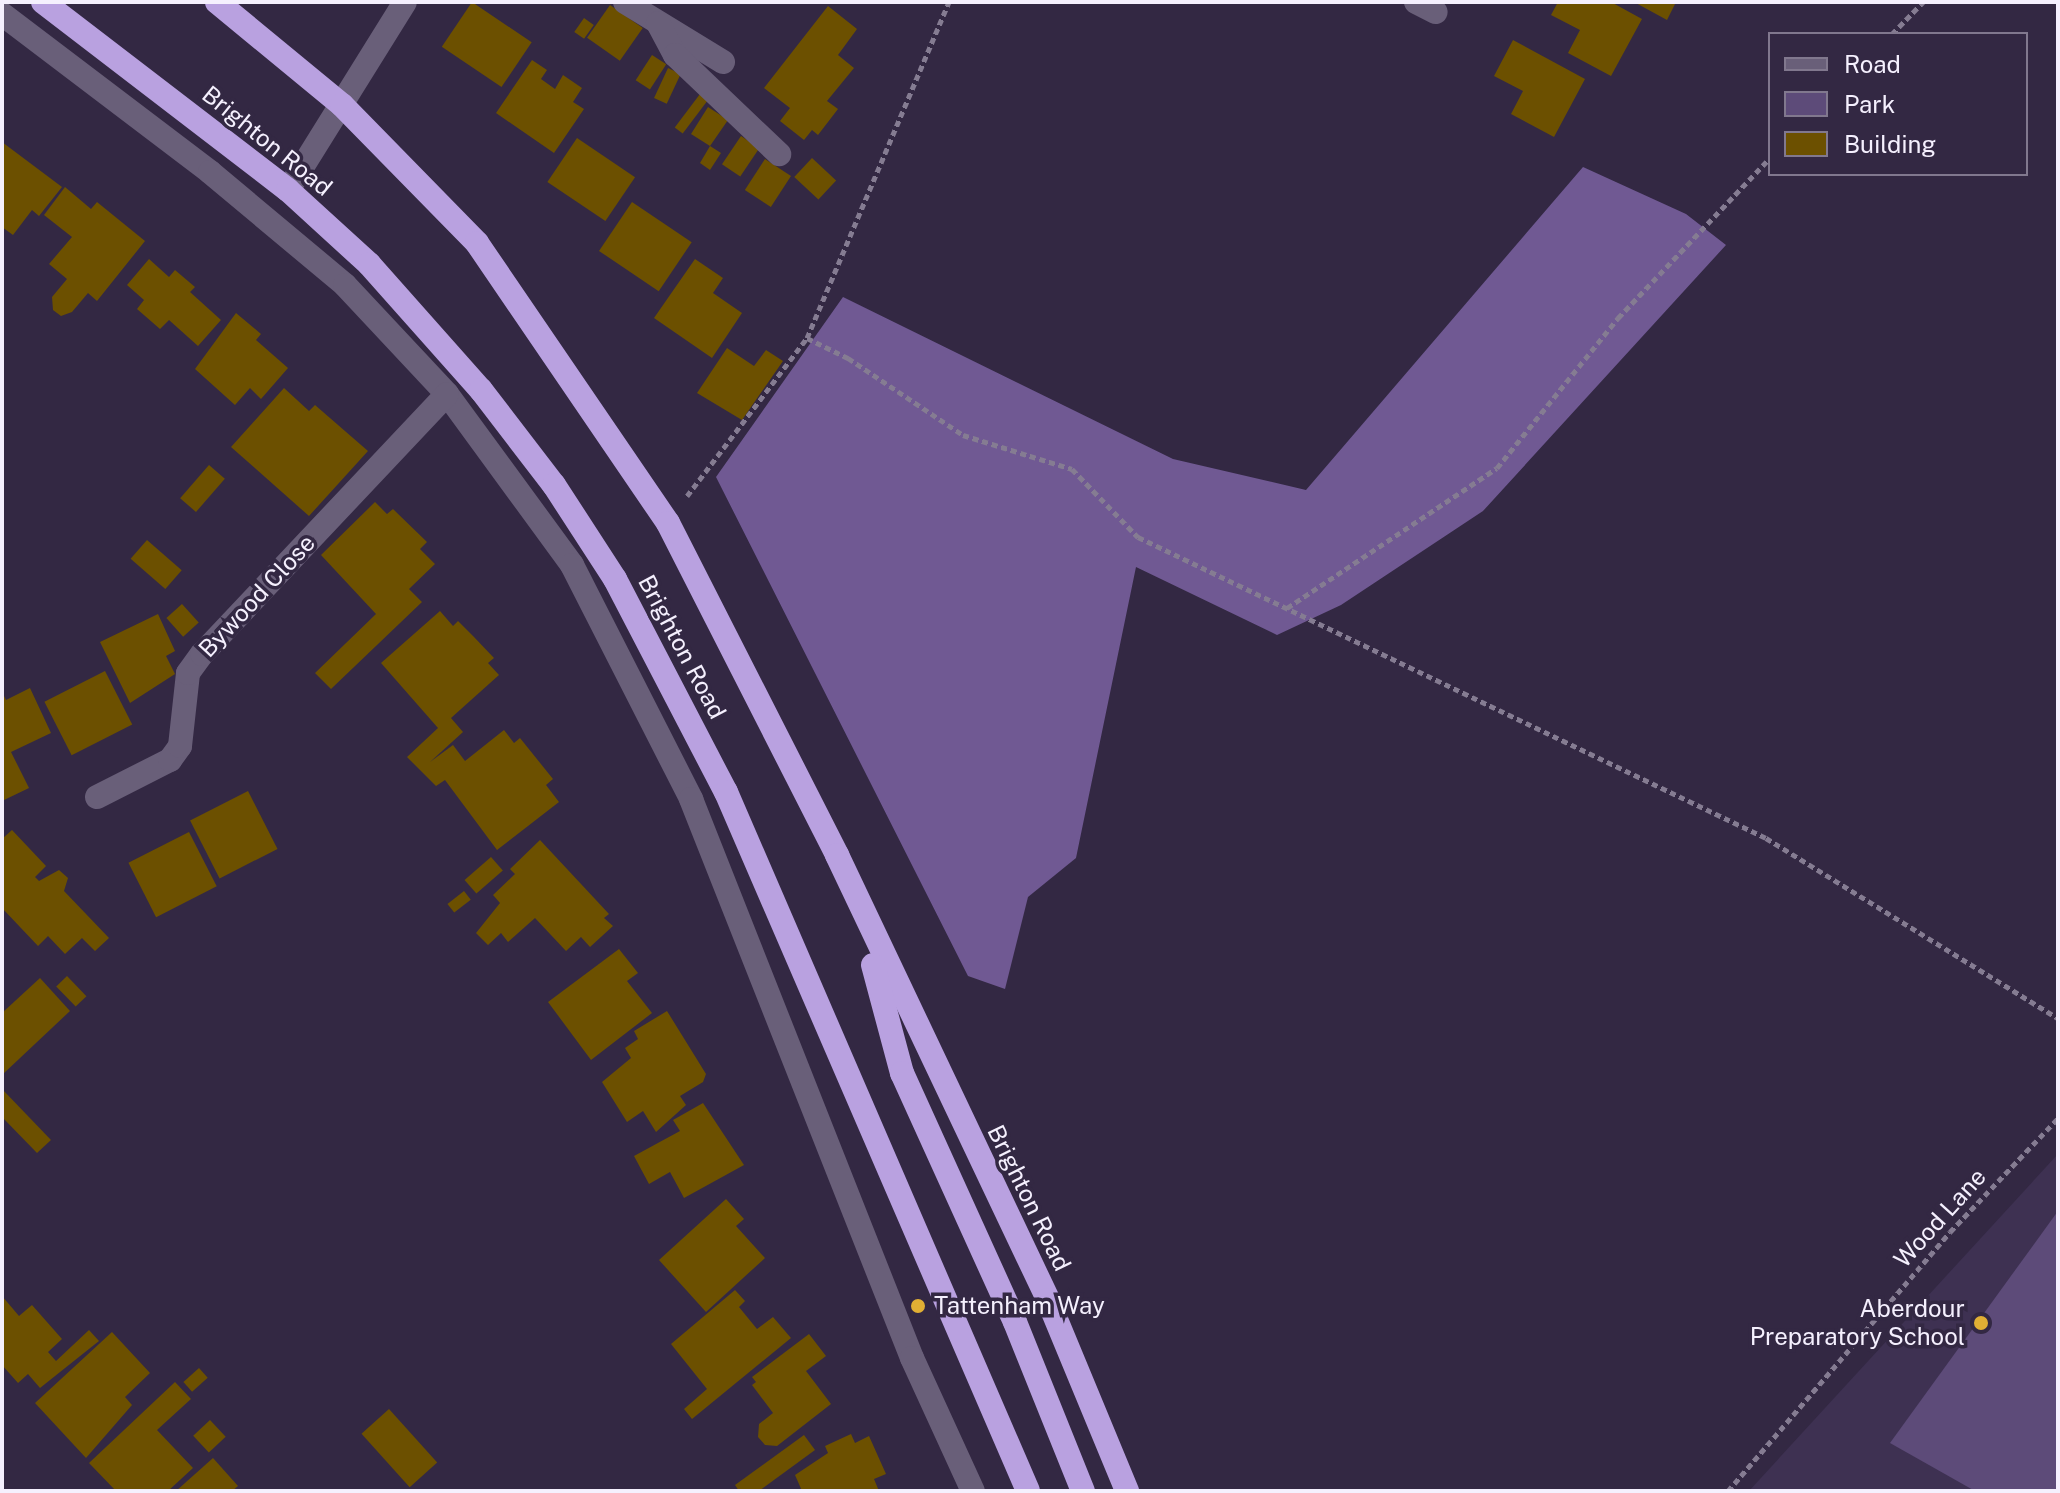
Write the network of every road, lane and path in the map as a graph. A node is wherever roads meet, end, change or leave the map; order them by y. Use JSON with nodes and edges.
{"nodes":[{"id":1,"x":43,"y":2,"type":"edge"},
{"id":2,"x":217,"y":2,"type":"edge"},
{"id":3,"x":405,"y":2,"type":"edge"},
{"id":4,"x":625,"y":2,"type":"edge"},
{"id":5,"x":949,"y":2,"type":"edge"},
{"id":6,"x":1923,"y":2,"type":"edge"},
{"id":7,"x":2,"y":14,"type":"edge"},
{"id":8,"x":658,"y":23,"type":"junction"},
{"id":9,"x":1894,"y":32,"type":"edge"},
{"id":10,"x":723,"y":62,"type":"dead end"},
{"id":11,"x":342,"y":105,"type":"junction"},
{"id":12,"x":779,"y":154,"type":"dead end"},
{"id":13,"x":1768,"y":160,"type":"edge"},
{"id":14,"x":288,"y":190,"type":"junction"},
{"id":15,"x":807,"y":338,"type":"junction"},
{"id":16,"x":447,"y":394,"type":"junction"},
{"id":17,"x":668,"y":523,"type":"junction"},
{"id":18,"x":1287,"y":608,"type":"junction"},
{"id":19,"x":97,"y":797,"type":"dead end"},
{"id":20,"x":860,"y":912,"type":"junction"},
{"id":21,"x":2058,"y":1018,"type":"edge"},
{"id":22,"x":2058,"y":1118,"type":"edge"},
{"id":23,"x":973,"y":1491,"type":"edge"},
{"id":24,"x":1028,"y":1491,"type":"edge"},
{"id":25,"x":1083,"y":1491,"type":"edge"},
{"id":26,"x":1127,"y":1491,"type":"edge"},
{"id":27,"x":1728,"y":1491,"type":"edge"}],
"edges":[{"from":1,"to":14,"type":"highway","name":"Brighton Road"},
{"from":2,"to":11,"type":"highway","name":"Brighton Road"},
{"from":3,"to":11,"type":"street"},
{"from":4,"to":8,"type":"street"},
{"from":5,"to":15,"type":"path"},
{"from":6,"to":9,"type":"path"},
{"from":7,"to":16,"type":"street"},
{"from":8,"to":10,"type":"street"},
{"from":8,"to":12,"type":"street"},
{"from":11,"to":14,"type":"street"},
{"from":11,"to":17,"type":"highway","name":"Brighton Road"},
{"from":13,"to":18,"type":"path"},
{"from":14,"to":24,"type":"highway","name":"Brighton Road"},
{"from":15,"to":17,"type":"path"},
{"from":15,"to":18,"type":"path"},
{"from":16,"to":19,"type":"street","name":"Bywood Close"},
{"from":16,"to":23,"type":"street"},
{"from":17,"to":20,"type":"highway","name":"Brighton Road"},
{"from":18,"to":21,"type":"path"},
{"from":20,"to":25,"type":"highway"},
{"from":20,"to":26,"type":"highway","name":"Brighton Road"},
{"from":22,"to":27,"type":"path","name":"Wood Lane"}]}
